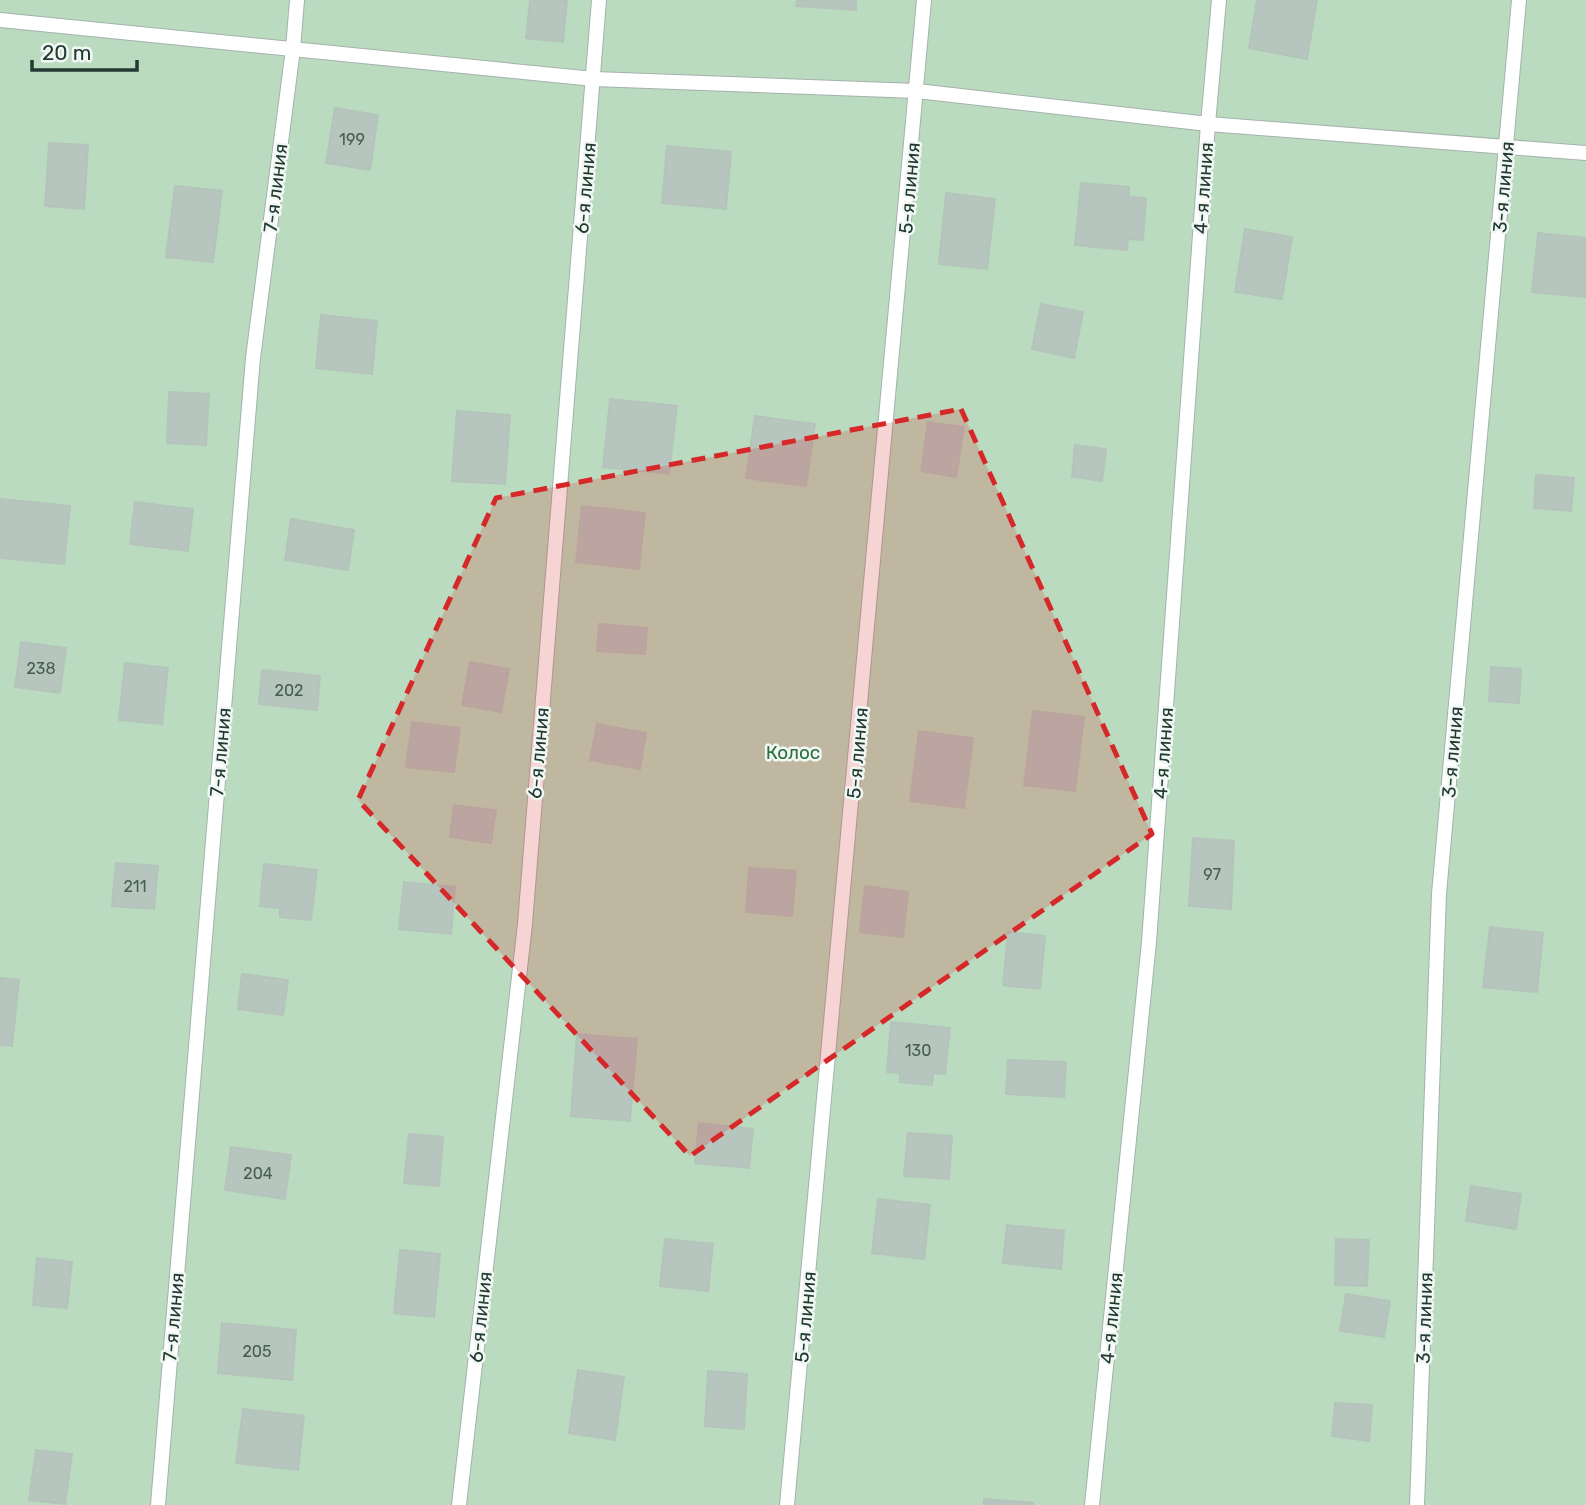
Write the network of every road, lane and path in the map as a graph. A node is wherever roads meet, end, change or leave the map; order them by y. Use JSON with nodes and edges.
{"nodes":[{"id":1,"x":297,"y":0,"type":"edge"},
{"id":2,"x":599,"y":0,"type":"edge"},
{"id":3,"x":925,"y":0,"type":"edge"},
{"id":4,"x":1219,"y":0,"type":"edge"},
{"id":5,"x":1519,"y":0,"type":"edge"},
{"id":6,"x":0,"y":20,"type":"edge"},
{"id":7,"x":293,"y":49,"type":"junction"},
{"id":8,"x":594,"y":79,"type":"junction"},
{"id":9,"x":917,"y":91,"type":"junction"},
{"id":10,"x":1208,"y":124,"type":"junction"},
{"id":11,"x":1506,"y":148,"type":"junction"},
{"id":12,"x":1586,"y":153,"type":"edge"},
{"id":13,"x":158,"y":1505,"type":"edge"},
{"id":14,"x":459,"y":1505,"type":"edge"},
{"id":15,"x":787,"y":1505,"type":"edge"},
{"id":16,"x":1092,"y":1505,"type":"edge"},
{"id":17,"x":1417,"y":1505,"type":"edge"}],
"edges":[{"from":1,"to":7,"type":"lane","name":"7-я линия"},
{"from":2,"to":8,"type":"lane","name":"6-я линия"},
{"from":3,"to":9,"type":"lane","name":"5-я линия"},
{"from":4,"to":10,"type":"lane","name":"4-я линия"},
{"from":5,"to":11,"type":"lane","name":"3-я линия"},
{"from":6,"to":7,"type":"lane"},
{"from":7,"to":8,"type":"lane"},
{"from":7,"to":13,"type":"lane","name":"7-я линия"},
{"from":8,"to":9,"type":"lane"},
{"from":8,"to":14,"type":"lane","name":"6-я линия"},
{"from":9,"to":10,"type":"lane"},
{"from":9,"to":15,"type":"lane","name":"5-я линия"},
{"from":10,"to":11,"type":"lane"},
{"from":10,"to":16,"type":"lane","name":"4-я линия"},
{"from":11,"to":12,"type":"lane"},
{"from":11,"to":17,"type":"lane","name":"3-я линия"}]}
